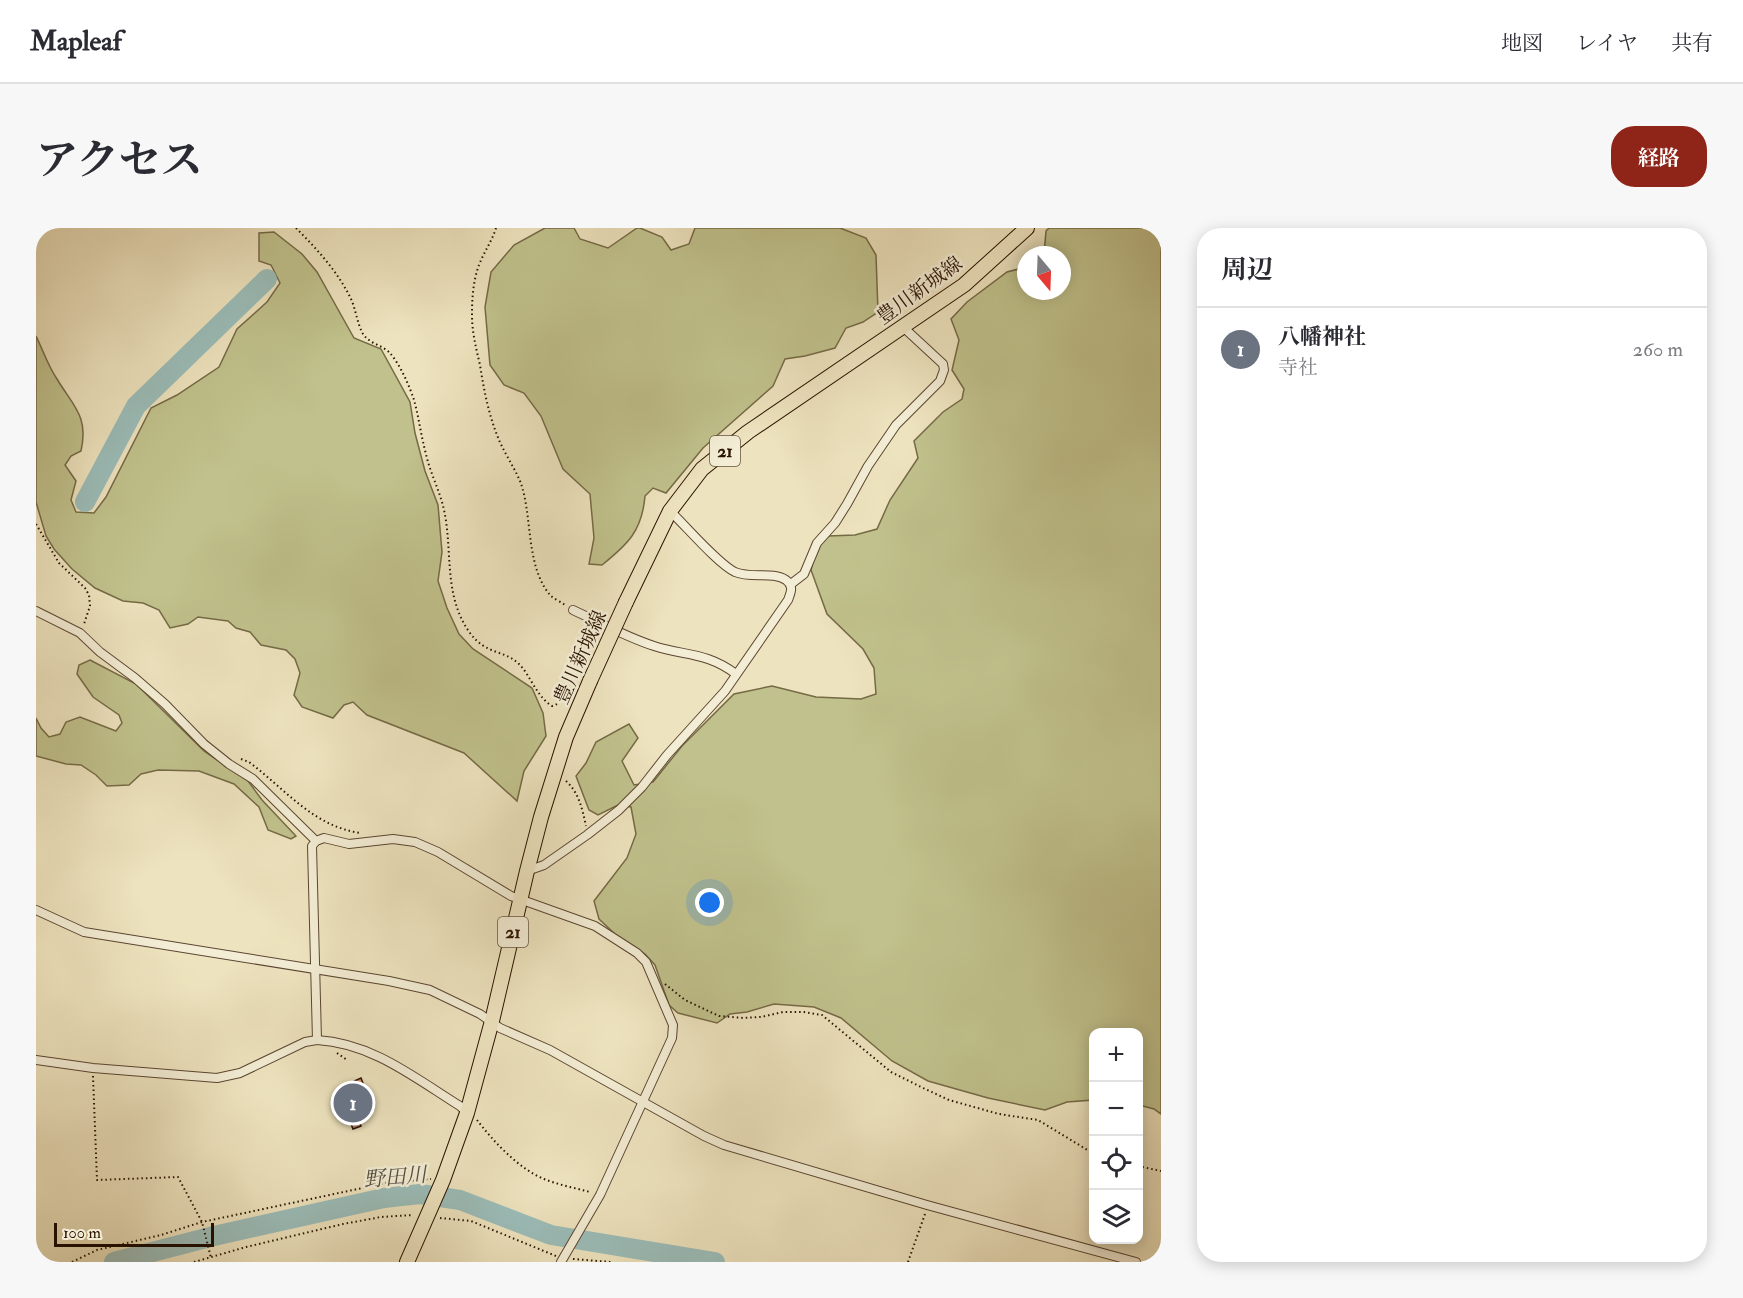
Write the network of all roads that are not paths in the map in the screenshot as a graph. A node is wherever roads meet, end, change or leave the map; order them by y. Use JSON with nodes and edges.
{"nodes":[{"id":1,"x":1027,"y":228,"type":"edge"},
{"id":2,"x":903,"y":327,"type":"junction"},
{"id":3,"x":670,"y":511,"type":"junction"},
{"id":4,"x":791,"y":584,"type":"junction"},
{"id":5,"x":573,"y":610,"type":"road end"},
{"id":6,"x":36,"y":611,"type":"edge"},
{"id":7,"x":736,"y":674,"type":"junction"},
{"id":8,"x":315,"y":841,"type":"junction"},
{"id":9,"x":527,"y":871,"type":"junction"},
{"id":10,"x":521,"y":900,"type":"junction"},
{"id":11,"x":36,"y":910,"type":"edge"},
{"id":12,"x":316,"y":970,"type":"junction"},
{"id":13,"x":492,"y":1021,"type":"junction"},
{"id":14,"x":317,"y":1040,"type":"junction"},
{"id":15,"x":36,"y":1060,"type":"edge"},
{"id":16,"x":644,"y":1102,"type":"junction"},
{"id":17,"x":467,"y":1113,"type":"junction"},
{"id":18,"x":563,"y":1259,"type":"edge"},
{"id":19,"x":407,"y":1262,"type":"edge"},
{"id":20,"x":1136,"y":1262,"type":"edge"}],
"edges":[{"from":1,"to":2,"type":"main road","name":"豊川新城線","number":"21"},
{"from":2,"to":3,"type":"main road","name":"豊川新城線","number":"21"},
{"from":2,"to":4,"type":"street"},
{"from":3,"to":4,"type":"street"},
{"from":3,"to":9,"type":"main road","name":"豊川新城線","number":"21","bridge":true},
{"from":4,"to":7,"type":"street"},
{"from":5,"to":7,"type":"street"},
{"from":6,"to":8,"type":"street"},
{"from":7,"to":9,"type":"street"},
{"from":8,"to":10,"type":"street"},
{"from":8,"to":12,"type":"street"},
{"from":9,"to":10,"type":"main road","name":"豊川新城線","number":"21"},
{"from":10,"to":13,"type":"main road","name":"豊川新城線","number":"21"},
{"from":10,"to":16,"type":"street"},
{"from":11,"to":12,"type":"street"},
{"from":12,"to":13,"type":"street"},
{"from":12,"to":14,"type":"street"},
{"from":13,"to":16,"type":"street"},
{"from":13,"to":17,"type":"main road","name":"豊川新城線","number":"21"},
{"from":14,"to":15,"type":"street"},
{"from":14,"to":17,"type":"street"},
{"from":16,"to":18,"type":"street"},
{"from":16,"to":20,"type":"street"},
{"from":17,"to":19,"type":"main road","name":"豊川新城線","number":"21"}]}
